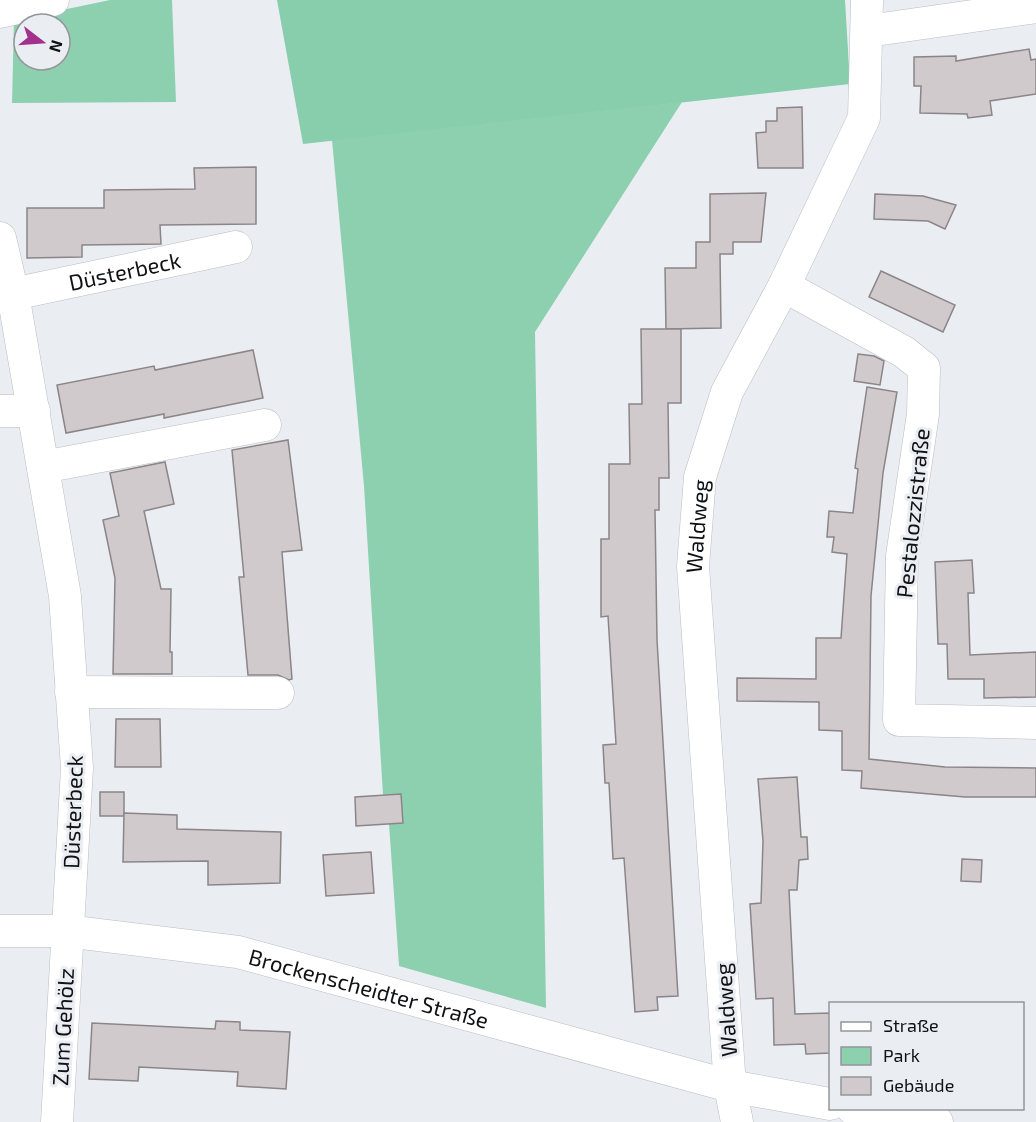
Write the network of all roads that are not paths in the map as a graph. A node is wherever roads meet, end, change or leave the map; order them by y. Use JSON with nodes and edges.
{"nodes":[{"id":1,"x":52,"y":0,"type":"edge"},
{"id":2,"x":867,"y":0,"type":"edge"},
{"id":3,"x":1036,"y":7,"type":"edge"},
{"id":4,"x":0,"y":12,"type":"edge"},
{"id":5,"x":868,"y":31,"type":"junction"},
{"id":6,"x":0,"y":238,"type":"edge"},
{"id":7,"x":236,"y":247,"type":"dead end"},
{"id":8,"x":784,"y":286,"type":"junction"},
{"id":9,"x":13,"y":294,"type":"junction"},
{"id":10,"x":0,"y":411,"type":"edge"},
{"id":11,"x":33,"y":411,"type":"junction"},
{"id":12,"x":265,"y":425,"type":"dead end"},
{"id":13,"x":43,"y":467,"type":"junction"},
{"id":14,"x":71,"y":692,"type":"junction"},
{"id":15,"x":278,"y":693,"type":"dead end"},
{"id":16,"x":1036,"y":723,"type":"edge"},
{"id":17,"x":0,"y":931,"type":"edge"},
{"id":18,"x":66,"y":932,"type":"junction"},
{"id":19,"x":730,"y":1086,"type":"junction"},
{"id":20,"x":829,"y":1104,"type":"edge"},
{"id":21,"x":860,"y":1110,"type":"edge"},
{"id":22,"x":898,"y":1119,"type":"edge"},
{"id":23,"x":57,"y":1122,"type":"edge"},
{"id":24,"x":737,"y":1122,"type":"edge"},
{"id":25,"x":937,"y":1122,"type":"edge"}],
"edges":[{"from":1,"to":4,"type":"street"},
{"from":2,"to":5,"type":"street","name":"Waldweg"},
{"from":3,"to":5,"type":"street"},
{"from":5,"to":8,"type":"street","name":"Waldweg"},
{"from":6,"to":9,"type":"street","name":"Düsterbeck"},
{"from":7,"to":9,"type":"street","name":"Düsterbeck"},
{"from":8,"to":16,"type":"street","name":"Pestalozzistraße"},
{"from":8,"to":19,"type":"street","name":"Waldweg"},
{"from":9,"to":11,"type":"street","name":"Düsterbeck"},
{"from":10,"to":11,"type":"street"},
{"from":11,"to":13,"type":"street","name":"Düsterbeck"},
{"from":12,"to":13,"type":"street"},
{"from":13,"to":14,"type":"street","name":"Düsterbeck"},
{"from":14,"to":15,"type":"street"},
{"from":14,"to":18,"type":"street","name":"Düsterbeck"},
{"from":17,"to":18,"type":"street","name":"Brockenscheidter Straße"},
{"from":18,"to":19,"type":"street","name":"Brockenscheidter Straße"},
{"from":18,"to":23,"type":"street","name":"Zum Gehölz"},
{"from":19,"to":20,"type":"street","name":"Brockenscheidter Straße"},
{"from":19,"to":24,"type":"street"},
{"from":21,"to":22,"type":"street"},
{"from":22,"to":25,"type":"street"}]}
